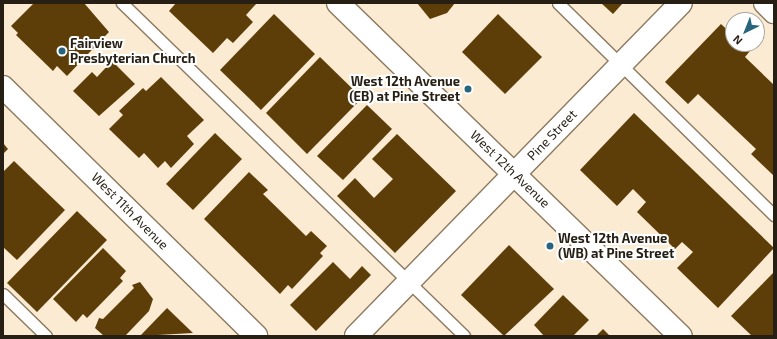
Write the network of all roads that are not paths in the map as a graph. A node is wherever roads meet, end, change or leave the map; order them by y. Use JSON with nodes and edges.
{"nodes":[{"id":1,"x":122,"y":3,"type":"edge"},
{"id":2,"x":338,"y":3,"type":"edge"},
{"id":3,"x":558,"y":3,"type":"edge"},
{"id":4,"x":681,"y":3,"type":"edge"},
{"id":5,"x":765,"y":3,"type":"edge"},
{"id":6,"x":774,"y":12,"type":"edge"},
{"id":7,"x":620,"y":65,"type":"junction"},
{"id":8,"x":3,"y":87,"type":"edge"},
{"id":9,"x":515,"y":173,"type":"junction"},
{"id":10,"x":774,"y":215,"type":"edge"},
{"id":11,"x":409,"y":282,"type":"junction"},
{"id":12,"x":3,"y":294,"type":"edge"},
{"id":13,"x":46,"y":336,"type":"edge"},
{"id":14,"x":256,"y":336,"type":"edge"},
{"id":15,"x":356,"y":336,"type":"edge"},
{"id":16,"x":464,"y":336,"type":"edge"},
{"id":17,"x":681,"y":336,"type":"edge"}],
"edges":[{"from":1,"to":11,"type":"lane"},
{"from":2,"to":9,"type":"street","name":"West 12th Avenue"},
{"from":3,"to":7,"type":"lane"},
{"from":4,"to":7,"type":"street","name":"Pine Street"},
{"from":5,"to":6,"type":"street"},
{"from":7,"to":9,"type":"street","name":"Pine Street"},
{"from":7,"to":10,"type":"lane"},
{"from":8,"to":14,"type":"street","name":"West 11th Avenue"},
{"from":9,"to":11,"type":"street","name":"Pine Street"},
{"from":9,"to":17,"type":"street","name":"West 12th Avenue"},
{"from":11,"to":15,"type":"street","name":"Pine Street"},
{"from":11,"to":16,"type":"lane"},
{"from":12,"to":13,"type":"lane"}]}
